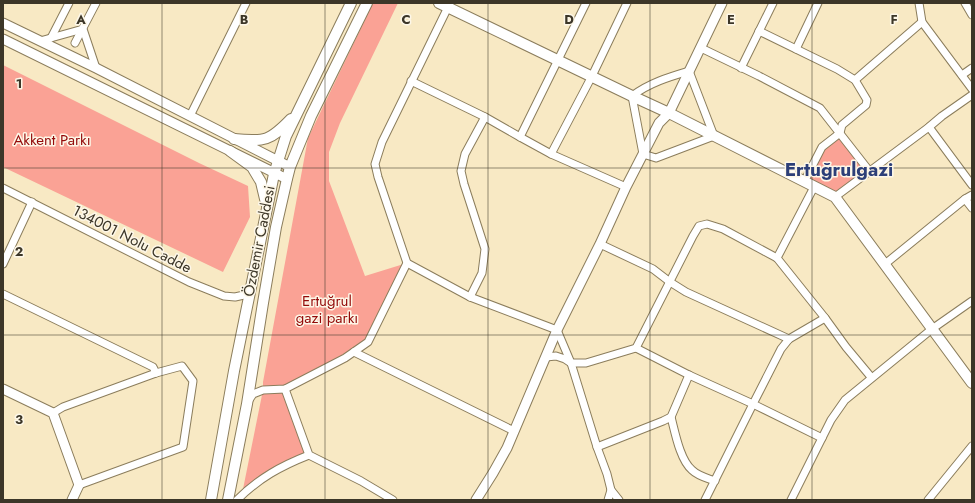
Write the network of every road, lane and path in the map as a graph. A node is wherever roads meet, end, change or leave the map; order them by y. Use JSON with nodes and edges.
{"nodes":[{"id":1,"x":70,"y":3,"type":"edge"},
{"id":2,"x":96,"y":3,"type":"edge"},
{"id":3,"x":246,"y":3,"type":"edge"},
{"id":4,"x":351,"y":3,"type":"edge"},
{"id":5,"x":367,"y":3,"type":"edge"},
{"id":6,"x":586,"y":3,"type":"edge"},
{"id":7,"x":627,"y":3,"type":"edge"},
{"id":8,"x":722,"y":3,"type":"edge"},
{"id":9,"x":773,"y":3,"type":"edge"},
{"id":10,"x":818,"y":3,"type":"edge"},
{"id":11,"x":919,"y":3,"type":"edge"},
{"id":12,"x":965,"y":3,"type":"edge"},
{"id":13,"x":446,"y":4,"type":"edge"},
{"id":14,"x":972,"y":15,"type":"edge"},
{"id":15,"x":922,"y":22,"type":"junction"},
{"id":16,"x":3,"y":23,"type":"edge"},
{"id":17,"x":83,"y":29,"type":"junction"},
{"id":18,"x":759,"y":31,"type":"junction"},
{"id":19,"x":51,"y":38,"type":"junction"},
{"id":20,"x":3,"y":39,"type":"edge"},
{"id":21,"x":40,"y":41,"type":"junction"},
{"id":22,"x":75,"y":43,"type":"dead end"},
{"id":23,"x":701,"y":48,"type":"junction"},
{"id":24,"x":796,"y":49,"type":"junction"},
{"id":25,"x":558,"y":60,"type":"junction"},
{"id":26,"x":96,"y":68,"type":"junction"},
{"id":27,"x":741,"y":68,"type":"junction"},
{"id":28,"x":972,"y":68,"type":"edge"},
{"id":29,"x":690,"y":71,"type":"junction"},
{"id":30,"x":962,"y":75,"type":"junction"},
{"id":31,"x":592,"y":76,"type":"junction"},
{"id":32,"x":855,"y":80,"type":"junction"},
{"id":33,"x":412,"y":81,"type":"junction"},
{"id":34,"x":972,"y":89,"type":"edge"},
{"id":35,"x":972,"y":95,"type":"edge"},
{"id":36,"x":632,"y":96,"type":"junction"},
{"id":37,"x":297,"y":113,"type":"junction"},
{"id":38,"x":669,"y":113,"type":"junction"},
{"id":39,"x":190,"y":116,"type":"junction"},
{"id":40,"x":485,"y":117,"type":"junction"},
{"id":41,"x":930,"y":127,"type":"junction"},
{"id":42,"x":840,"y":133,"type":"junction"},
{"id":43,"x":714,"y":136,"type":"junction"},
{"id":44,"x":520,"y":137,"type":"junction"},
{"id":45,"x":234,"y":138,"type":"junction"},
{"id":46,"x":230,"y":151,"type":"junction"},
{"id":47,"x":551,"y":154,"type":"junction"},
{"id":48,"x":643,"y":154,"type":"junction"},
{"id":49,"x":278,"y":161,"type":"junction"},
{"id":50,"x":290,"y":167,"type":"junction"},
{"id":51,"x":870,"y":172,"type":"junction"},
{"id":52,"x":274,"y":174,"type":"junction"},
{"id":53,"x":287,"y":179,"type":"junction"},
{"id":54,"x":804,"y":182,"type":"junction"},
{"id":55,"x":972,"y":185,"type":"edge"},
{"id":56,"x":626,"y":187,"type":"junction"},
{"id":57,"x":814,"y":187,"type":"junction"},
{"id":58,"x":3,"y":188,"type":"edge"},
{"id":59,"x":972,"y":195,"type":"edge"},
{"id":60,"x":835,"y":197,"type":"junction"},
{"id":61,"x":965,"y":199,"type":"junction"},
{"id":62,"x":32,"y":202,"type":"junction"},
{"id":63,"x":267,"y":208,"type":"junction"},
{"id":64,"x":972,"y":208,"type":"edge"},
{"id":65,"x":600,"y":244,"type":"junction"},
{"id":66,"x":777,"y":258,"type":"junction"},
{"id":67,"x":407,"y":263,"type":"junction"},
{"id":68,"x":3,"y":264,"type":"edge"},
{"id":69,"x":885,"y":264,"type":"junction"},
{"id":70,"x":670,"y":282,"type":"junction"},
{"id":71,"x":251,"y":288,"type":"junction"},
{"id":72,"x":3,"y":294,"type":"edge"},
{"id":73,"x":470,"y":297,"type":"junction"},
{"id":74,"x":972,"y":301,"type":"edge"},
{"id":75,"x":825,"y":318,"type":"junction"},
{"id":76,"x":932,"y":328,"type":"junction"},
{"id":77,"x":558,"y":330,"type":"junction"},
{"id":78,"x":789,"y":338,"type":"junction"},
{"id":79,"x":636,"y":348,"type":"junction"},
{"id":80,"x":354,"y":352,"type":"junction"},
{"id":81,"x":546,"y":357,"type":"junction"},
{"id":82,"x":571,"y":363,"type":"junction"},
{"id":83,"x":156,"y":373,"type":"junction"},
{"id":84,"x":251,"y":375,"type":"junction"},
{"id":85,"x":689,"y":375,"type":"junction"},
{"id":86,"x":871,"y":377,"type":"junction"},
{"id":87,"x":972,"y":383,"type":"edge"},
{"id":88,"x":3,"y":389,"type":"edge"},
{"id":89,"x":285,"y":389,"type":"junction"},
{"id":90,"x":263,"y":390,"type":"junction"},
{"id":91,"x":247,"y":404,"type":"junction"},
{"id":92,"x":753,"y":404,"type":"junction"},
{"id":93,"x":53,"y":413,"type":"junction"},
{"id":94,"x":671,"y":417,"type":"junction"},
{"id":95,"x":514,"y":431,"type":"junction"},
{"id":96,"x":822,"y":438,"type":"junction"},
{"id":97,"x":972,"y":446,"type":"edge"},
{"id":98,"x":597,"y":447,"type":"junction"},
{"id":99,"x":309,"y":455,"type":"junction"},
{"id":100,"x":715,"y":481,"type":"junction"},
{"id":101,"x":79,"y":485,"type":"junction"},
{"id":102,"x":611,"y":490,"type":"junction"},
{"id":103,"x":72,"y":500,"type":"edge"},
{"id":104,"x":211,"y":500,"type":"edge"},
{"id":105,"x":228,"y":500,"type":"edge"},
{"id":106,"x":237,"y":500,"type":"edge"},
{"id":107,"x":393,"y":500,"type":"edge"},
{"id":108,"x":476,"y":500,"type":"edge"},
{"id":109,"x":608,"y":500,"type":"edge"},
{"id":110,"x":618,"y":500,"type":"edge"},
{"id":111,"x":705,"y":500,"type":"edge"},
{"id":112,"x":791,"y":500,"type":"edge"},
{"id":113,"x":928,"y":500,"type":"edge"}],
"edges":[{"from":1,"to":19,"type":"street"},
{"from":2,"to":17,"type":"street"},
{"from":3,"to":39,"type":"street"},
{"from":4,"to":37,"type":"main road","name":"Özdemir Caddesi"},
{"from":5,"to":50,"type":"main road","name":"Özdemir Caddesi"},
{"from":6,"to":25,"type":"street"},
{"from":7,"to":31,"type":"street"},
{"from":8,"to":23,"type":"street"},
{"from":9,"to":18,"type":"street"},
{"from":10,"to":24,"type":"street"},
{"from":11,"to":15,"type":"street"},
{"from":12,"to":14,"type":"street"},
{"from":13,"to":25,"type":"main road"},
{"from":13,"to":33,"type":"street"},
{"from":15,"to":30,"type":"street"},
{"from":15,"to":32,"type":"street"},
{"from":16,"to":21,"type":"street"},
{"from":17,"to":19,"type":"street"},
{"from":17,"to":22,"type":"street"},
{"from":17,"to":26,"type":"street"},
{"from":18,"to":24,"type":"street"},
{"from":18,"to":27,"type":"street"},
{"from":19,"to":21,"type":"street"},
{"from":20,"to":46,"type":"street"},
{"from":21,"to":26,"type":"street"},
{"from":23,"to":27,"type":"street"},
{"from":23,"to":29,"type":"street"},
{"from":24,"to":32,"type":"street"},
{"from":25,"to":31,"type":"main road"},
{"from":25,"to":44,"type":"street"},
{"from":26,"to":39,"type":"street"},
{"from":27,"to":42,"type":"street"},
{"from":28,"to":30,"type":"street"},
{"from":29,"to":36,"type":"street"},
{"from":29,"to":38,"type":"street"},
{"from":29,"to":43,"type":"street"},
{"from":30,"to":34,"type":"street"},
{"from":31,"to":36,"type":"main road"},
{"from":31,"to":47,"type":"street"},
{"from":32,"to":42,"type":"street"},
{"from":33,"to":40,"type":"street"},
{"from":33,"to":67,"type":"street"},
{"from":35,"to":41,"type":"street"},
{"from":36,"to":38,"type":"main road"},
{"from":36,"to":48,"type":"street"},
{"from":37,"to":45,"type":"main road"},
{"from":37,"to":49,"type":"main road","name":"Özdemir Caddesi"},
{"from":38,"to":43,"type":"main road"},
{"from":38,"to":48,"type":"street"},
{"from":39,"to":45,"type":"street"},
{"from":40,"to":44,"type":"street"},
{"from":40,"to":73,"type":"street"},
{"from":41,"to":51,"type":"street"},
{"from":41,"to":55,"type":"street"},
{"from":42,"to":51,"type":"street"},
{"from":42,"to":54,"type":"street"},
{"from":43,"to":48,"type":"street"},
{"from":43,"to":54,"type":"main road"},
{"from":44,"to":47,"type":"street"},
{"from":45,"to":49,"type":"street"},
{"from":46,"to":52,"type":"street"},
{"from":46,"to":63,"type":"main road"},
{"from":47,"to":56,"type":"street"},
{"from":48,"to":56,"type":"street"},
{"from":49,"to":50,"type":"street"},
{"from":49,"to":52,"type":"main road","name":"Özdemir Caddesi"},
{"from":50,"to":53,"type":"main road","name":"Özdemir Caddesi"},
{"from":51,"to":60,"type":"street"},
{"from":52,"to":53,"type":"street"},
{"from":52,"to":63,"type":"main road","name":"Özdemir Caddesi"},
{"from":53,"to":84,"type":"main road","name":"Özdemir Caddesi"},
{"from":54,"to":57,"type":"main road"},
{"from":56,"to":65,"type":"street"},
{"from":57,"to":60,"type":"main road"},
{"from":57,"to":66,"type":"street"},
{"from":58,"to":62,"type":"street","name":"134001 Nolu Cadde"},
{"from":59,"to":61,"type":"street"},
{"from":60,"to":69,"type":"main road"},
{"from":61,"to":64,"type":"street"},
{"from":61,"to":69,"type":"street"},
{"from":62,"to":68,"type":"street"},
{"from":62,"to":71,"type":"street","name":"134001 Nolu Cadde"},
{"from":63,"to":71,"type":"main road","name":"Özdemir Caddesi"},
{"from":65,"to":70,"type":"street"},
{"from":65,"to":77,"type":"street"},
{"from":66,"to":70,"type":"street"},
{"from":66,"to":75,"type":"street"},
{"from":67,"to":73,"type":"street"},
{"from":67,"to":80,"type":"street"},
{"from":69,"to":76,"type":"main road"},
{"from":70,"to":78,"type":"street"},
{"from":70,"to":79,"type":"street"},
{"from":71,"to":104,"type":"main road","name":"Özdemir Caddesi"},
{"from":72,"to":83,"type":"street"},
{"from":73,"to":77,"type":"street"},
{"from":74,"to":76,"type":"street"},
{"from":75,"to":78,"type":"street"},
{"from":75,"to":86,"type":"street"},
{"from":76,"to":86,"type":"street"},
{"from":76,"to":87,"type":"main road"},
{"from":77,"to":81,"type":"street"},
{"from":77,"to":82,"type":"street"},
{"from":78,"to":92,"type":"street"},
{"from":79,"to":82,"type":"street"},
{"from":79,"to":85,"type":"street"},
{"from":80,"to":89,"type":"street"},
{"from":80,"to":95,"type":"street"},
{"from":81,"to":82,"type":"street"},
{"from":81,"to":95,"type":"street"},
{"from":82,"to":98,"type":"street"},
{"from":83,"to":93,"type":"street"},
{"from":83,"to":101,"type":"street"},
{"from":84,"to":90,"type":"street"},
{"from":84,"to":91,"type":"main road","name":"Özdemir Caddesi"},
{"from":85,"to":92,"type":"street"},
{"from":85,"to":94,"type":"street"},
{"from":86,"to":96,"type":"street"},
{"from":88,"to":93,"type":"street"},
{"from":89,"to":90,"type":"street"},
{"from":89,"to":99,"type":"street"},
{"from":90,"to":91,"type":"street"},
{"from":91,"to":105,"type":"main road","name":"Özdemir Caddesi"},
{"from":92,"to":96,"type":"street"},
{"from":92,"to":100,"type":"street"},
{"from":93,"to":101,"type":"street"},
{"from":94,"to":98,"type":"street"},
{"from":94,"to":100,"type":"street"},
{"from":95,"to":108,"type":"street"},
{"from":96,"to":112,"type":"street"},
{"from":97,"to":113,"type":"street"},
{"from":98,"to":102,"type":"street"},
{"from":99,"to":106,"type":"street"},
{"from":99,"to":107,"type":"street"},
{"from":100,"to":111,"type":"street"},
{"from":101,"to":103,"type":"street"},
{"from":102,"to":109,"type":"street"},
{"from":102,"to":110,"type":"street"}]}
